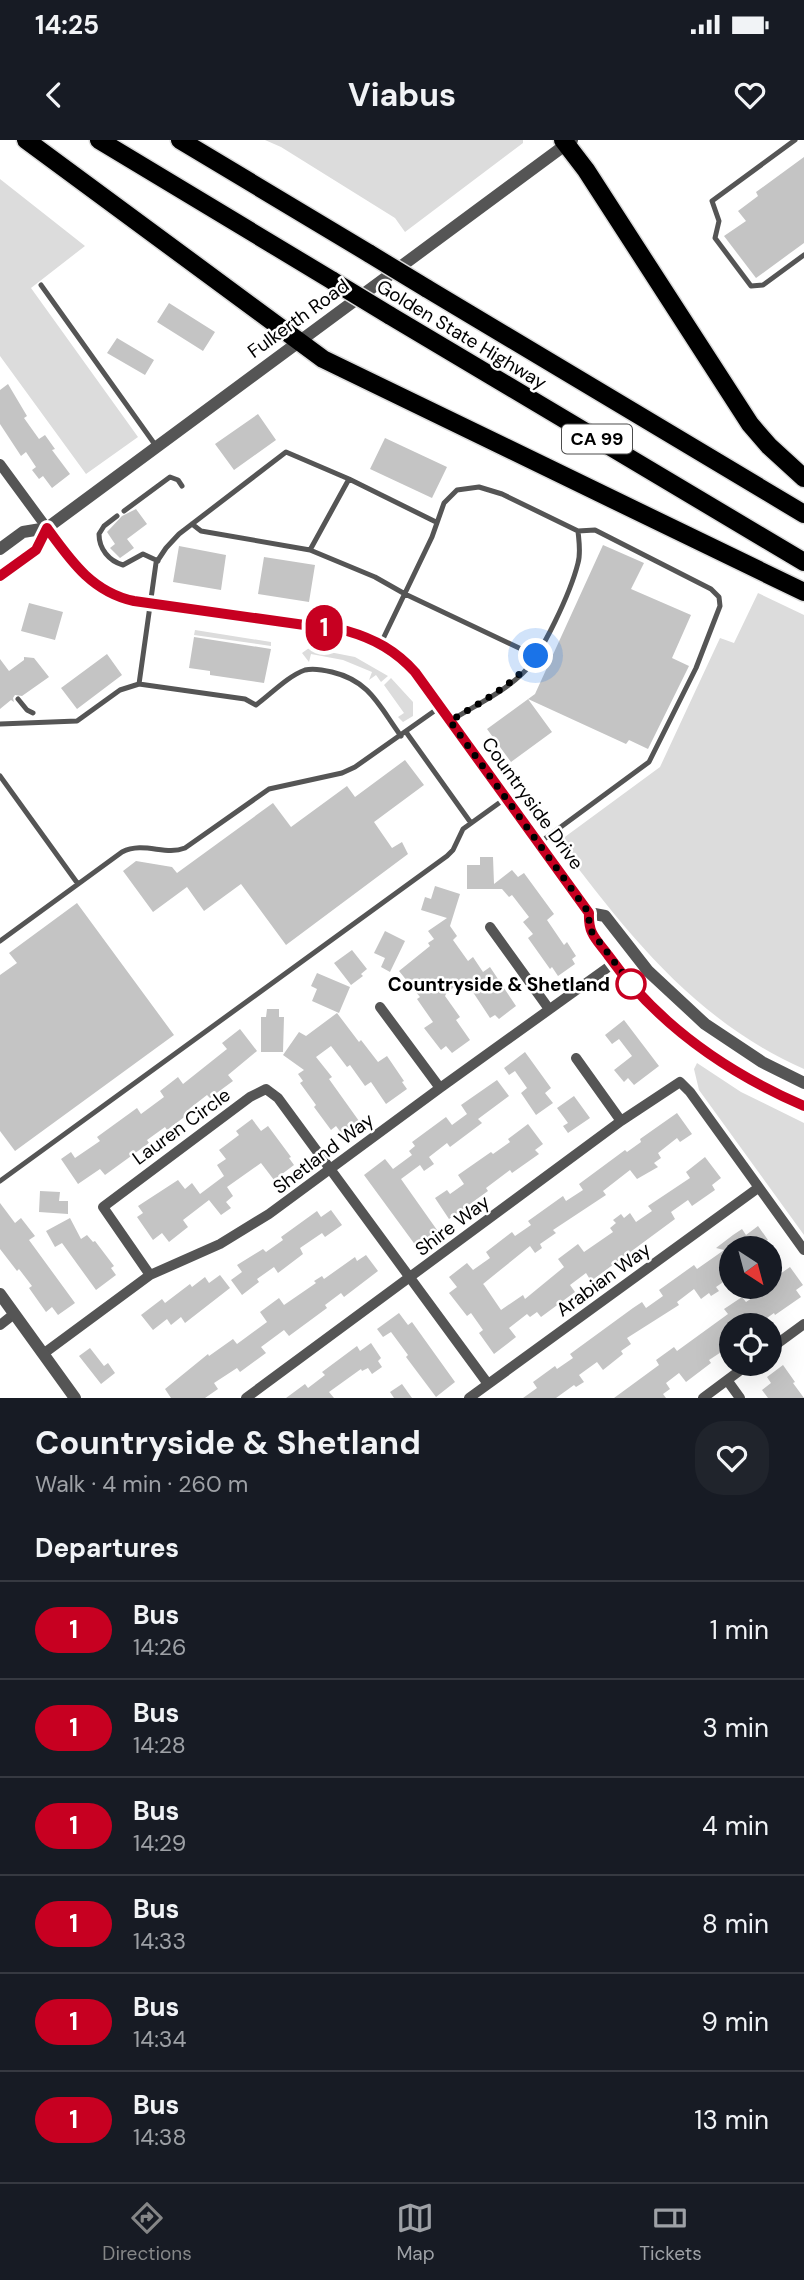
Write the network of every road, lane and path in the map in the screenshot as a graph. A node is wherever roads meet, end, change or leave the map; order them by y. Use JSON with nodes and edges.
{"nodes":[{"id":1,"x":26,"y":140,"type":"edge"},
{"id":2,"x":99,"y":140,"type":"edge"},
{"id":3,"x":180,"y":140,"type":"edge"},
{"id":4,"x":795,"y":140,"type":"edge"},
{"id":5,"x":568,"y":141,"type":"edge"},
{"id":6,"x":804,"y":255,"type":"edge"},
{"id":7,"x":41,"y":285,"type":"dead end"},
{"id":8,"x":298,"y":341,"type":"junction"},
{"id":9,"x":156,"y":446,"type":"junction"},
{"id":10,"x":0,"y":464,"type":"edge"},
{"id":11,"x":804,"y":478,"type":"edge"},
{"id":12,"x":349,"y":479,"type":"junction"},
{"id":13,"x":183,"y":486,"type":"dead end"},
{"id":14,"x":124,"y":511,"type":"dead end"},
{"id":15,"x":804,"y":514,"type":"edge"},
{"id":16,"x":117,"y":516,"type":"dead end"},
{"id":17,"x":436,"y":522,"type":"junction"},
{"id":18,"x":192,"y":524,"type":"junction"},
{"id":19,"x":47,"y":528,"type":"junction"},
{"id":20,"x":578,"y":531,"type":"junction"},
{"id":21,"x":0,"y":549,"type":"edge"},
{"id":22,"x":310,"y":550,"type":"junction"},
{"id":23,"x":158,"y":561,"type":"junction"},
{"id":24,"x":804,"y":562,"type":"edge"},
{"id":25,"x":0,"y":576,"type":"edge"},
{"id":26,"x":804,"y":592,"type":"edge"},
{"id":27,"x":405,"y":594,"type":"junction"},
{"id":28,"x":152,"y":603,"type":"junction"},
{"id":29,"x":381,"y":644,"type":"junction"},
{"id":30,"x":536,"y":656,"type":"junction"},
{"id":31,"x":139,"y":684,"type":"junction"},
{"id":32,"x":18,"y":699,"type":"dead end"},
{"id":33,"x":440,"y":707,"type":"junction"},
{"id":34,"x":33,"y":713,"type":"dead end"},
{"id":35,"x":450,"y":721,"type":"junction"},
{"id":36,"x":0,"y":724,"type":"edge"},
{"id":37,"x":404,"y":734,"type":"junction"},
{"id":38,"x":0,"y":776,"type":"edge"},
{"id":39,"x":506,"y":798,"type":"junction"},
{"id":40,"x":471,"y":823,"type":"junction"},
{"id":41,"x":539,"y":843,"type":"junction"},
{"id":42,"x":78,"y":884,"type":"junction"},
{"id":43,"x":589,"y":913,"type":"junction"},
{"id":44,"x":490,"y":927,"type":"dead end"},
{"id":45,"x":0,"y":941,"type":"edge"},
{"id":46,"x":614,"y":963,"type":"junction"},
{"id":47,"x":380,"y":1007,"type":"dead end"},
{"id":48,"x":550,"y":1009,"type":"junction"},
{"id":49,"x":576,"y":1058,"type":"dead end"},
{"id":50,"x":804,"y":1083,"type":"edge"},
{"id":51,"x":440,"y":1088,"type":"junction"},
{"id":52,"x":804,"y":1106,"type":"edge"},
{"id":53,"x":621,"y":1121,"type":"junction"},
{"id":54,"x":330,"y":1170,"type":"junction"},
{"id":55,"x":0,"y":1181,"type":"edge"},
{"id":56,"x":758,"y":1188,"type":"junction"},
{"id":57,"x":804,"y":1250,"type":"edge"},
{"id":58,"x":150,"y":1275,"type":"junction"},
{"id":59,"x":411,"y":1278,"type":"junction"},
{"id":60,"x":0,"y":1294,"type":"edge"},
{"id":61,"x":14,"y":1314,"type":"junction"},
{"id":62,"x":804,"y":1324,"type":"edge"},
{"id":63,"x":0,"y":1325,"type":"edge"},
{"id":64,"x":782,"y":1340,"type":"edge"},
{"id":65,"x":43,"y":1354,"type":"junction"},
{"id":66,"x":732,"y":1376,"type":"edge"},
{"id":67,"x":727,"y":1380,"type":"junction"},
{"id":68,"x":488,"y":1384,"type":"junction"},
{"id":69,"x":75,"y":1398,"type":"edge"},
{"id":70,"x":246,"y":1398,"type":"edge"},
{"id":71,"x":469,"y":1398,"type":"edge"},
{"id":72,"x":703,"y":1398,"type":"edge"},
{"id":73,"x":740,"y":1398,"type":"edge"}],
"edges":[{"from":1,"to":8,"type":"highway"},
{"from":2,"to":24,"type":"highway","name":"Golden State Highway","number":"CA 99","bridge":true},
{"from":3,"to":15,"type":"highway","name":"Golden State Highway","number":"CA 99","bridge":true},
{"from":4,"to":6,"type":"lane"},
{"from":5,"to":8,"type":"street","name":"Fulkerth Road"},
{"from":5,"to":11,"type":"highway"},
{"from":7,"to":9,"type":"lane"},
{"from":8,"to":9,"type":"street","name":"Fulkerth Road"},
{"from":8,"to":26,"type":"highway"},
{"from":9,"to":19,"type":"street","name":"Fulkerth Road"},
{"from":10,"to":19,"type":"street","name":"Countryside Drive"},
{"from":12,"to":17,"type":"lane"},
{"from":12,"to":18,"type":"lane"},
{"from":12,"to":22,"type":"lane"},
{"from":13,"to":14,"type":"lane"},
{"from":16,"to":23,"type":"lane"},
{"from":17,"to":20,"type":"lane"},
{"from":17,"to":27,"type":"lane"},
{"from":18,"to":22,"type":"lane"},
{"from":18,"to":23,"type":"lane"},
{"from":19,"to":21,"type":"street","name":"Fulkerth Road"},
{"from":19,"to":25,"type":"street","name":"Fulkerth Road"},
{"from":19,"to":28,"type":"street","name":"Countryside Drive"},
{"from":20,"to":30,"type":"lane"},
{"from":20,"to":41,"type":"lane"},
{"from":22,"to":27,"type":"lane"},
{"from":23,"to":28,"type":"lane"},
{"from":27,"to":29,"type":"lane"},
{"from":27,"to":30,"type":"lane"},
{"from":28,"to":29,"type":"street","name":"Countryside Drive"},
{"from":28,"to":31,"type":"lane"},
{"from":29,"to":33,"type":"street","name":"Countryside Drive"},
{"from":30,"to":35,"type":"lane"},
{"from":31,"to":36,"type":"lane"},
{"from":31,"to":37,"type":"lane"},
{"from":32,"to":34,"type":"lane"},
{"from":33,"to":35,"type":"street","name":"Countryside Drive"},
{"from":33,"to":37,"type":"lane"},
{"from":35,"to":39,"type":"street","name":"Countryside Drive"},
{"from":37,"to":40,"type":"lane"},
{"from":37,"to":42,"type":"lane"},
{"from":38,"to":42,"type":"lane"},
{"from":39,"to":40,"type":"lane"},
{"from":39,"to":41,"type":"street","name":"Countryside Drive"},
{"from":40,"to":55,"type":"lane"},
{"from":41,"to":43,"type":"street","name":"Countryside Drive"},
{"from":42,"to":45,"type":"lane"},
{"from":43,"to":46,"type":"street","name":"Countryside Drive"},
{"from":43,"to":50,"type":"street","name":"Countryside Drive"},
{"from":44,"to":48,"type":"street"},
{"from":46,"to":48,"type":"street","name":"Shetland Way"},
{"from":46,"to":52,"type":"street","name":"Countryside Drive"},
{"from":47,"to":51,"type":"street"},
{"from":48,"to":51,"type":"street","name":"Shetland Way"},
{"from":49,"to":53,"type":"street"},
{"from":51,"to":54,"type":"street","name":"Shetland Way"},
{"from":53,"to":56,"type":"street","name":"Shire Way"},
{"from":53,"to":59,"type":"street","name":"Shire Way"},
{"from":54,"to":58,"type":"street","name":"Shetland Way"},
{"from":54,"to":58,"type":"street","name":"Lauren Circle"},
{"from":54,"to":59,"type":"street"},
{"from":56,"to":57,"type":"street"},
{"from":56,"to":68,"type":"street","name":"Arabian Way"},
{"from":58,"to":65,"type":"street","name":"Shetland Way"},
{"from":59,"to":68,"type":"street"},
{"from":59,"to":70,"type":"street","name":"Shire Way"},
{"from":60,"to":61,"type":"street"},
{"from":61,"to":63,"type":"street"},
{"from":61,"to":65,"type":"street"},
{"from":62,"to":64,"type":"street"},
{"from":65,"to":69,"type":"street"},
{"from":66,"to":67,"type":"street"},
{"from":67,"to":72,"type":"street"},
{"from":67,"to":73,"type":"street"},
{"from":68,"to":71,"type":"street","name":"Arabian Way"}]}
